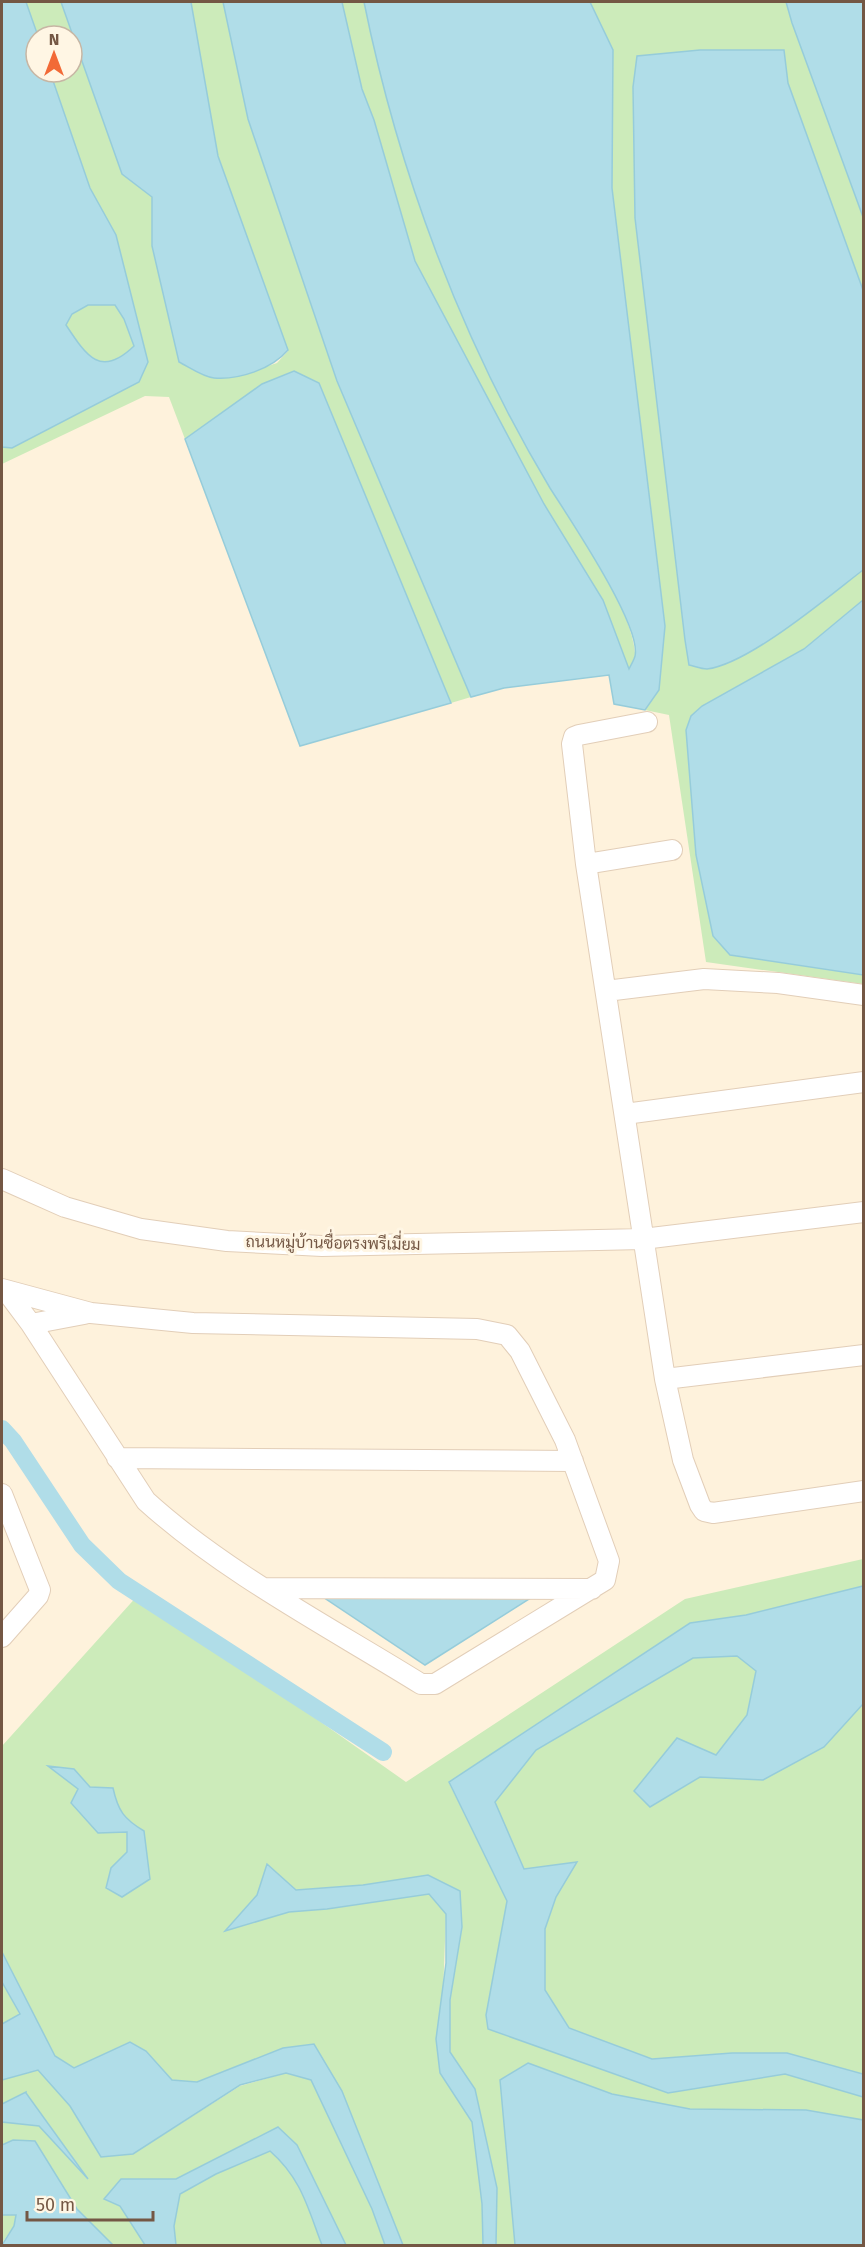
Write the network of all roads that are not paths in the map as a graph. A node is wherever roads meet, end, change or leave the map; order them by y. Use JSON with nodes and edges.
{"nodes":[{"id":1,"x":647,"y":722,"type":"dead end"},
{"id":2,"x":672,"y":850,"type":"dead end"},
{"id":3,"x":586,"y":864,"type":"junction"},
{"id":4,"x":606,"y":991,"type":"junction"},
{"id":5,"x":864,"y":995,"type":"edge"},
{"id":6,"x":864,"y":1082,"type":"edge"},
{"id":7,"x":625,"y":1114,"type":"junction"},
{"id":8,"x":2,"y":1179,"type":"edge"},
{"id":9,"x":864,"y":1212,"type":"edge"},
{"id":10,"x":643,"y":1239,"type":"junction"},
{"id":11,"x":4,"y":1291,"type":"edge"},
{"id":12,"x":91,"y":1313,"type":"junction"},
{"id":13,"x":31,"y":1324,"type":"junction"},
{"id":14,"x":864,"y":1355,"type":"edge"},
{"id":15,"x":665,"y":1379,"type":"junction"},
{"id":16,"x":117,"y":1458,"type":"junction"},
{"id":17,"x":573,"y":1461,"type":"junction"},
{"id":18,"x":864,"y":1491,"type":"edge"},
{"id":19,"x":2,"y":1494,"type":"edge"},
{"id":20,"x":265,"y":1588,"type":"junction"},
{"id":21,"x":592,"y":1589,"type":"junction"},
{"id":22,"x":2,"y":1637,"type":"edge"}],
"edges":[{"from":1,"to":3,"type":"street"},
{"from":2,"to":3,"type":"street"},
{"from":3,"to":4,"type":"street"},
{"from":4,"to":5,"type":"street"},
{"from":4,"to":7,"type":"street"},
{"from":6,"to":7,"type":"street"},
{"from":7,"to":10,"type":"street"},
{"from":8,"to":10,"type":"street","name":"ถนนหมู่บ้านซื่อตรงพรีเมี่ยม"},
{"from":9,"to":10,"type":"street","name":"ถนนหมู่บ้านซื่อตรงพรีเมี่ยม"},
{"from":10,"to":15,"type":"street"},
{"from":11,"to":12,"type":"street"},
{"from":11,"to":13,"type":"street"},
{"from":12,"to":13,"type":"street"},
{"from":12,"to":17,"type":"street"},
{"from":13,"to":16,"type":"street"},
{"from":14,"to":15,"type":"street"},
{"from":15,"to":18,"type":"street"},
{"from":16,"to":17,"type":"street"},
{"from":16,"to":20,"type":"street"},
{"from":17,"to":21,"type":"street"},
{"from":19,"to":22,"type":"street"},
{"from":20,"to":21,"type":"street"},
{"from":20,"to":21,"type":"street"}]}
